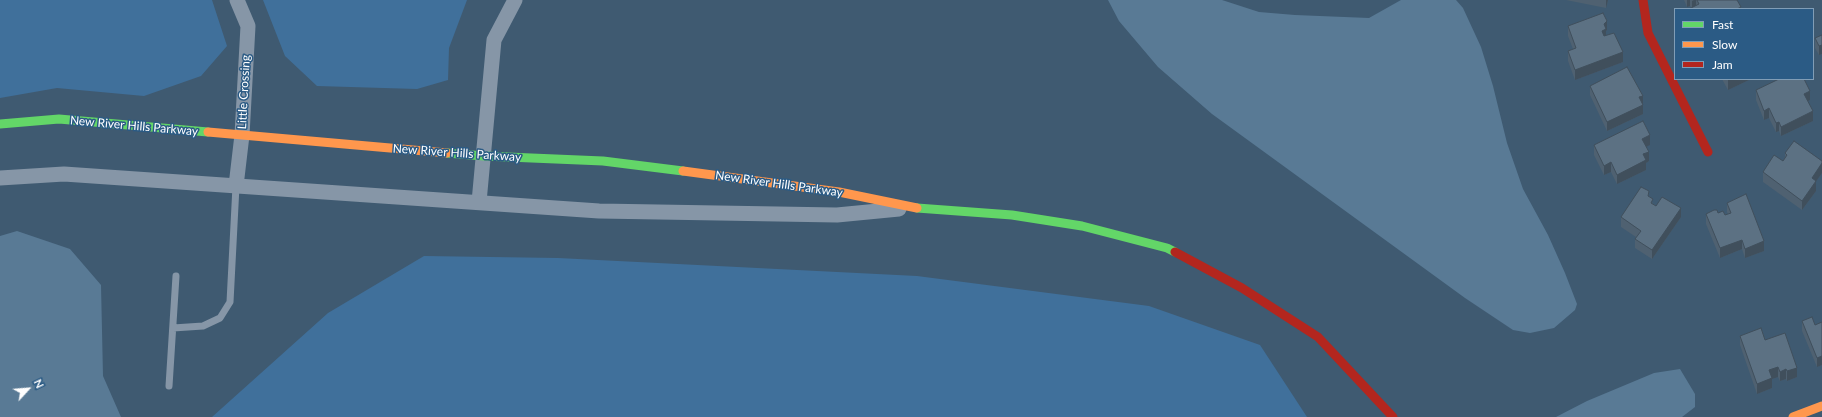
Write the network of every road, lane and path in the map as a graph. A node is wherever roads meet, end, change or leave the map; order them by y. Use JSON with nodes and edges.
{"nodes":[{"id":1,"x":237,"y":0,"type":"edge"},
{"id":2,"x":515,"y":0,"type":"edge"},
{"id":3,"x":1643,"y":0,"type":"edge"},
{"id":4,"x":0,"y":124,"type":"edge"},
{"id":5,"x":242,"y":135,"type":"junction"},
{"id":6,"x":1708,"y":152,"type":"dead end"},
{"id":7,"x":484,"y":156,"type":"junction"},
{"id":8,"x":0,"y":178,"type":"edge"},
{"id":9,"x":236,"y":186,"type":"junction"},
{"id":10,"x":479,"y":202,"type":"junction"},
{"id":11,"x":912,"y":208,"type":"junction"},
{"id":12,"x":176,"y":276,"type":"dead end"},
{"id":13,"x":172,"y":328,"type":"junction"},
{"id":14,"x":169,"y":386,"type":"dead end"},
{"id":15,"x":1822,"y":406,"type":"edge"},
{"id":16,"x":1393,"y":417,"type":"edge"},
{"id":17,"x":1793,"y":417,"type":"edge"}],
"edges":[{"from":1,"to":5,"type":"street","name":"Little Crossing"},
{"from":2,"to":7,"type":"street"},
{"from":3,"to":6,"type":"street"},
{"from":4,"to":5,"type":"street","name":"New River Hills Parkway"},
{"from":5,"to":7,"type":"street","name":"New River Hills Parkway"},
{"from":5,"to":9,"type":"street","name":"Little Crossing"},
{"from":7,"to":10,"type":"street"},
{"from":7,"to":11,"type":"street","name":"New River Hills Parkway"},
{"from":8,"to":9,"type":"street","name":"New River Hills Parkway"},
{"from":9,"to":10,"type":"street","name":"New River Hills Parkway"},
{"from":9,"to":13,"type":"lane"},
{"from":10,"to":11,"type":"street","name":"New River Hills Parkway"},
{"from":11,"to":16,"type":"street","name":"New River Hills Parkway"},
{"from":12,"to":13,"type":"lane"},
{"from":13,"to":14,"type":"lane"},
{"from":15,"to":17,"type":"street"}]}
